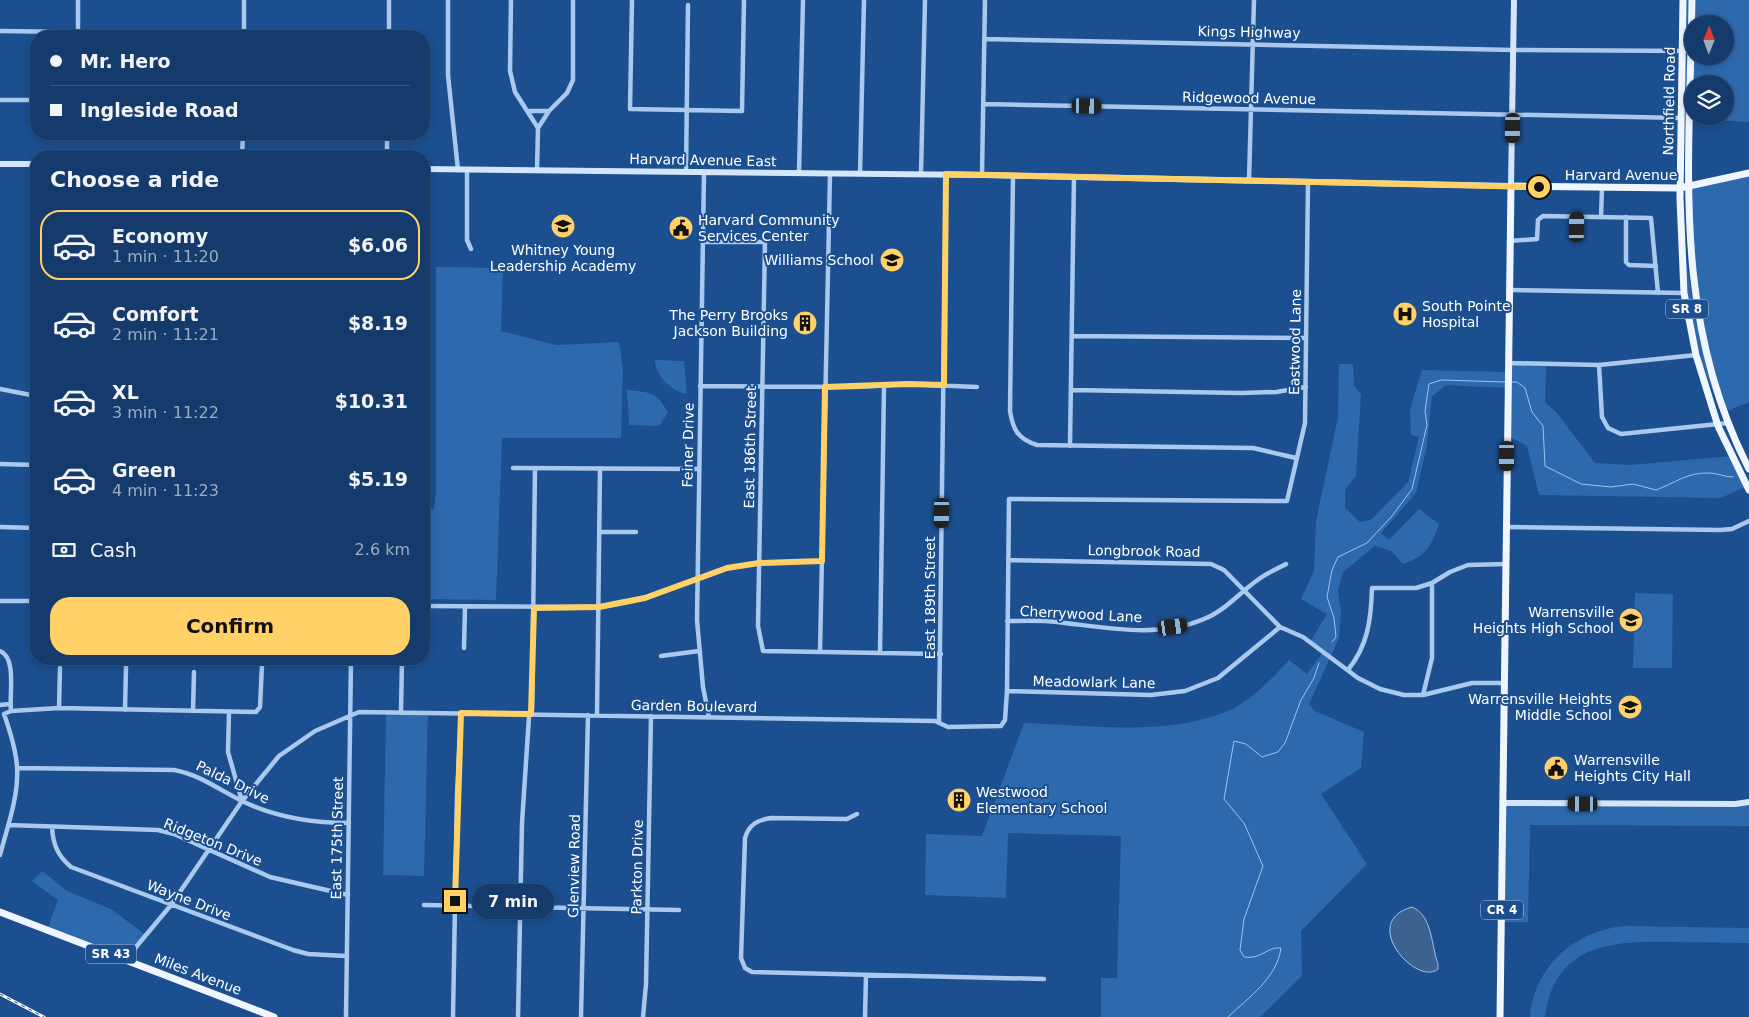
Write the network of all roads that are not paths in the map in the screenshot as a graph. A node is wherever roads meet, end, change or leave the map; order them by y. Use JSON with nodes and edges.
{"nodes":[{"id":1,"x":78,"y":0,"type":"edge"},
{"id":2,"x":244,"y":0,"type":"edge"},
{"id":3,"x":389,"y":0,"type":"edge"},
{"id":4,"x":448,"y":0,"type":"edge"},
{"id":5,"x":511,"y":0,"type":"edge"},
{"id":6,"x":573,"y":0,"type":"edge"},
{"id":7,"x":632,"y":0,"type":"edge"},
{"id":8,"x":744,"y":0,"type":"edge"},
{"id":9,"x":803,"y":0,"type":"edge"},
{"id":10,"x":864,"y":0,"type":"edge"},
{"id":11,"x":925,"y":0,"type":"edge"},
{"id":12,"x":985,"y":0,"type":"edge"},
{"id":13,"x":1254,"y":0,"type":"edge"},
{"id":14,"x":1514,"y":0,"type":"edge"},
{"id":15,"x":1683,"y":0,"type":"edge"},
{"id":16,"x":1692,"y":0,"type":"edge"},
{"id":17,"x":688,"y":5,"type":"dead end"},
{"id":18,"x":1692,"y":15,"type":"edge"},
{"id":19,"x":78,"y":30,"type":"edge"},
{"id":20,"x":244,"y":30,"type":"edge"},
{"id":21,"x":389,"y":30,"type":"edge"},
{"id":22,"x":0,"y":31,"type":"edge"},
{"id":23,"x":30,"y":32,"type":"edge"},
{"id":24,"x":984,"y":39,"type":"junction"},
{"id":25,"x":1253,"y":43,"type":"junction"},
{"id":26,"x":1514,"y":50,"type":"junction"},
{"id":27,"x":1682,"y":51,"type":"junction"},
{"id":28,"x":1691,"y":65,"type":"edge"},
{"id":29,"x":0,"y":100,"type":"edge"},
{"id":30,"x":30,"y":100,"type":"edge"},
{"id":31,"x":984,"y":104,"type":"junction"},
{"id":32,"x":687,"y":110,"type":"junction"},
{"id":33,"x":1251,"y":110,"type":"junction"},
{"id":34,"x":527,"y":111,"type":"junction"},
{"id":35,"x":549,"y":111,"type":"junction"},
{"id":36,"x":1513,"y":115,"type":"junction"},
{"id":37,"x":1681,"y":118,"type":"junction"},
{"id":38,"x":538,"y":128,"type":"junction"},
{"id":39,"x":0,"y":164,"type":"edge"},
{"id":40,"x":30,"y":164,"type":"edge"},
{"id":41,"x":430,"y":169,"type":"edge"},
{"id":42,"x":458,"y":170,"type":"junction"},
{"id":43,"x":467,"y":170,"type":"junction"},
{"id":44,"x":537,"y":170,"type":"junction"},
{"id":45,"x":686,"y":172,"type":"junction"},
{"id":46,"x":704,"y":172,"type":"junction"},
{"id":47,"x":799,"y":173,"type":"junction"},
{"id":48,"x":1749,"y":173,"type":"edge"},
{"id":49,"x":830,"y":174,"type":"junction"},
{"id":50,"x":860,"y":174,"type":"junction"},
{"id":51,"x":921,"y":174,"type":"junction"},
{"id":52,"x":946,"y":174,"type":"junction"},
{"id":53,"x":982,"y":175,"type":"junction"},
{"id":54,"x":1013,"y":176,"type":"junction"},
{"id":55,"x":1074,"y":177,"type":"junction"},
{"id":56,"x":1249,"y":181,"type":"junction"},
{"id":57,"x":1308,"y":182,"type":"junction"},
{"id":58,"x":1512,"y":186,"type":"junction"},
{"id":59,"x":1602,"y":188,"type":"junction"},
{"id":60,"x":1680,"y":188,"type":"junction"},
{"id":61,"x":1689,"y":188,"type":"junction"},
{"id":62,"x":1578,"y":217,"type":"junction"},
{"id":63,"x":1601,"y":217,"type":"junction"},
{"id":64,"x":1626,"y":217,"type":"junction"},
{"id":65,"x":1577,"y":238,"type":"dead end"},
{"id":66,"x":1510,"y":241,"type":"junction"},
{"id":67,"x":703,"y":242,"type":"junction"},
{"id":68,"x":471,"y":249,"type":"dead end"},
{"id":69,"x":1656,"y":266,"type":"junction"},
{"id":70,"x":1509,"y":290,"type":"junction"},
{"id":71,"x":1658,"y":293,"type":"junction"},
{"id":72,"x":1684,"y":293,"type":"junction"},
{"id":73,"x":1072,"y":336,"type":"junction"},
{"id":74,"x":1306,"y":338,"type":"junction"},
{"id":75,"x":1696,"y":355,"type":"junction"},
{"id":76,"x":1508,"y":363,"type":"junction"},
{"id":77,"x":1599,"y":365,"type":"junction"},
{"id":78,"x":944,"y":385,"type":"junction"},
{"id":79,"x":700,"y":386,"type":"junction"},
{"id":80,"x":884,"y":386,"type":"junction"},
{"id":81,"x":1306,"y":386,"type":"junction"},
{"id":82,"x":825,"y":387,"type":"junction"},
{"id":83,"x":977,"y":387,"type":"dead end"},
{"id":84,"x":762,"y":388,"type":"junction"},
{"id":85,"x":0,"y":389,"type":"edge"},
{"id":86,"x":1072,"y":390,"type":"junction"},
{"id":87,"x":30,"y":395,"type":"edge"},
{"id":88,"x":1728,"y":423,"type":"junction"},
{"id":89,"x":1718,"y":426,"type":"junction"},
{"id":90,"x":1070,"y":446,"type":"junction"},
{"id":91,"x":1296,"y":458,"type":"junction"},
{"id":92,"x":0,"y":464,"type":"edge"},
{"id":93,"x":30,"y":465,"type":"edge"},
{"id":94,"x":513,"y":468,"type":"dead end"},
{"id":95,"x":535,"y":468,"type":"junction"},
{"id":96,"x":600,"y":469,"type":"junction"},
{"id":97,"x":699,"y":469,"type":"junction"},
{"id":98,"x":1749,"y":469,"type":"edge"},
{"id":99,"x":1749,"y":490,"type":"edge"},
{"id":100,"x":1749,"y":521,"type":"edge"},
{"id":101,"x":0,"y":527,"type":"edge"},
{"id":102,"x":1507,"y":527,"type":"junction"},
{"id":103,"x":30,"y":528,"type":"edge"},
{"id":104,"x":601,"y":532,"type":"junction"},
{"id":105,"x":636,"y":532,"type":"dead end"},
{"id":106,"x":1008,"y":560,"type":"junction"},
{"id":107,"x":822,"y":561,"type":"junction"},
{"id":108,"x":759,"y":563,"type":"junction"},
{"id":109,"x":1286,"y":564,"type":"dead end"},
{"id":110,"x":1506,"y":564,"type":"junction"},
{"id":111,"x":697,"y":578,"type":"junction"},
{"id":112,"x":1432,"y":583,"type":"junction"},
{"id":113,"x":1244,"y":590,"type":"junction"},
{"id":114,"x":0,"y":601,"type":"edge"},
{"id":115,"x":30,"y":601,"type":"edge"},
{"id":116,"x":430,"y":606,"type":"edge"},
{"id":117,"x":465,"y":607,"type":"junction"},
{"id":118,"x":599,"y":607,"type":"junction"},
{"id":119,"x":534,"y":608,"type":"junction"},
{"id":120,"x":1007,"y":621,"type":"junction"},
{"id":121,"x":1280,"y":627,"type":"junction"},
{"id":122,"x":464,"y":648,"type":"dead end"},
{"id":123,"x":0,"y":651,"type":"edge"},
{"id":124,"x":699,"y":651,"type":"junction"},
{"id":125,"x":820,"y":652,"type":"junction"},
{"id":126,"x":880,"y":653,"type":"junction"},
{"id":127,"x":941,"y":654,"type":"junction"},
{"id":128,"x":661,"y":656,"type":"dead end"},
{"id":129,"x":262,"y":665,"type":"dead end"},
{"id":130,"x":351,"y":665,"type":"edge"},
{"id":131,"x":402,"y":665,"type":"edge"},
{"id":132,"x":126,"y":667,"type":"dead end"},
{"id":133,"x":60,"y":668,"type":"dead end"},
{"id":134,"x":1348,"y":670,"type":"junction"},
{"id":135,"x":194,"y":672,"type":"dead end"},
{"id":136,"x":1504,"y":683,"type":"junction"},
{"id":137,"x":1007,"y":691,"type":"junction"},
{"id":138,"x":1424,"y":695,"type":"junction"},
{"id":139,"x":10,"y":704,"type":"junction"},
{"id":140,"x":0,"y":705,"type":"edge"},
{"id":141,"x":59,"y":708,"type":"junction"},
{"id":142,"x":125,"y":710,"type":"junction"},
{"id":143,"x":193,"y":711,"type":"junction"},
{"id":144,"x":10,"y":712,"type":"junction"},
{"id":145,"x":229,"y":712,"type":"junction"},
{"id":146,"x":402,"y":712,"type":"junction"},
{"id":147,"x":461,"y":713,"type":"junction"},
{"id":148,"x":531,"y":714,"type":"junction"},
{"id":149,"x":588,"y":715,"type":"junction"},
{"id":150,"x":597,"y":715,"type":"junction"},
{"id":151,"x":350,"y":716,"type":"junction"},
{"id":152,"x":651,"y":716,"type":"junction"},
{"id":153,"x":709,"y":717,"type":"junction"},
{"id":154,"x":939,"y":722,"type":"junction"},
{"id":155,"x":17,"y":768,"type":"junction"},
{"id":156,"x":242,"y":801,"type":"junction"},
{"id":157,"x":1749,"y":802,"type":"edge"},
{"id":158,"x":1503,"y":803,"type":"junction"},
{"id":159,"x":857,"y":814,"type":"dead end"},
{"id":160,"x":349,"y":823,"type":"junction"},
{"id":161,"x":8,"y":825,"type":"junction"},
{"id":162,"x":52,"y":827,"type":"junction"},
{"id":163,"x":209,"y":851,"type":"junction"},
{"id":164,"x":0,"y":855,"type":"edge"},
{"id":165,"x":348,"y":895,"type":"junction"},
{"id":166,"x":171,"y":905,"type":"junction"},
{"id":167,"x":424,"y":905,"type":"dead end"},
{"id":168,"x":455,"y":906,"type":"junction"},
{"id":169,"x":520,"y":908,"type":"junction"},
{"id":170,"x":585,"y":909,"type":"junction"},
{"id":171,"x":648,"y":910,"type":"junction"},
{"id":172,"x":679,"y":910,"type":"dead end"},
{"id":173,"x":0,"y":912,"type":"edge"},
{"id":174,"x":346,"y":956,"type":"junction"},
{"id":175,"x":126,"y":959,"type":"junction"},
{"id":176,"x":866,"y":975,"type":"junction"},
{"id":177,"x":1044,"y":979,"type":"dead end"},
{"id":178,"x":274,"y":1017,"type":"edge"},
{"id":179,"x":346,"y":1017,"type":"edge"},
{"id":180,"x":453,"y":1017,"type":"edge"},
{"id":181,"x":518,"y":1017,"type":"edge"},
{"id":182,"x":582,"y":1017,"type":"edge"},
{"id":183,"x":643,"y":1017,"type":"edge"},
{"id":184,"x":864,"y":1017,"type":"edge"},
{"id":185,"x":1500,"y":1017,"type":"edge"}],
"edges":[{"from":1,"to":19,"type":"street"},
{"from":2,"to":20,"type":"street"},
{"from":3,"to":21,"type":"street"},
{"from":4,"to":42,"type":"street"},
{"from":5,"to":34,"type":"street"},
{"from":6,"to":35,"type":"street"},
{"from":7,"to":32,"type":"street"},
{"from":8,"to":32,"type":"street"},
{"from":9,"to":47,"type":"street"},
{"from":10,"to":50,"type":"street"},
{"from":11,"to":51,"type":"street"},
{"from":12,"to":24,"type":"street"},
{"from":13,"to":25,"type":"street"},
{"from":14,"to":26,"type":"main road","number":"CR 4"},
{"from":15,"to":27,"type":"main road","name":"Northfield Road","number":"SR 8"},
{"from":16,"to":18,"type":"main road","name":"Northfield Road","number":"SR 8"},
{"from":17,"to":32,"type":"street"},
{"from":22,"to":23,"type":"street"},
{"from":24,"to":25,"type":"street","name":"Kings Highway"},
{"from":24,"to":31,"type":"street"},
{"from":25,"to":26,"type":"street","name":"Kings Highway"},
{"from":25,"to":33,"type":"street"},
{"from":26,"to":27,"type":"street","name":"Kings Highway"},
{"from":26,"to":36,"type":"main road","number":"CR 4"},
{"from":27,"to":37,"type":"main road","name":"Northfield Road","number":"SR 8"},
{"from":28,"to":61,"type":"main road","name":"Northfield Road","number":"SR 8"},
{"from":29,"to":30,"type":"street"},
{"from":31,"to":33,"type":"street","name":"Ridgewood Avenue"},
{"from":31,"to":53,"type":"street"},
{"from":32,"to":45,"type":"street"},
{"from":33,"to":36,"type":"street","name":"Ridgewood Avenue"},
{"from":33,"to":56,"type":"street"},
{"from":34,"to":35,"type":"street"},
{"from":34,"to":38,"type":"street"},
{"from":35,"to":38,"type":"street"},
{"from":36,"to":37,"type":"street","name":"Ridgewood Avenue"},
{"from":36,"to":58,"type":"main road","number":"CR 4"},
{"from":37,"to":60,"type":"main road","name":"Northfield Road","number":"SR 8"},
{"from":38,"to":44,"type":"street"},
{"from":39,"to":40,"type":"main road"},
{"from":41,"to":42,"type":"main road","name":"Harvard Avenue East"},
{"from":42,"to":43,"type":"main road","name":"Harvard Avenue East"},
{"from":43,"to":44,"type":"main road","name":"Harvard Avenue East"},
{"from":43,"to":68,"type":"street"},
{"from":44,"to":45,"type":"main road","name":"Harvard Avenue East"},
{"from":45,"to":46,"type":"main road","name":"Harvard Avenue East"},
{"from":46,"to":47,"type":"main road","name":"Harvard Avenue East"},
{"from":46,"to":67,"type":"street","name":"Feiner Drive"},
{"from":47,"to":49,"type":"main road","name":"Harvard Avenue East"},
{"from":48,"to":61,"type":"main road","name":"Harvard Avenue"},
{"from":49,"to":50,"type":"main road","name":"Harvard Avenue East"},
{"from":49,"to":82,"type":"street"},
{"from":50,"to":51,"type":"main road","name":"Harvard Avenue East"},
{"from":51,"to":52,"type":"main road","name":"Harvard Avenue East"},
{"from":52,"to":53,"type":"main road","name":"Harvard Avenue East"},
{"from":52,"to":78,"type":"street","name":"East 189th Street"},
{"from":53,"to":54,"type":"main road","name":"Harvard Avenue"},
{"from":54,"to":55,"type":"main road","name":"Harvard Avenue"},
{"from":54,"to":90,"type":"street"},
{"from":55,"to":56,"type":"main road","name":"Harvard Avenue"},
{"from":55,"to":73,"type":"street"},
{"from":56,"to":57,"type":"main road","name":"Harvard Avenue"},
{"from":57,"to":58,"type":"main road","name":"Harvard Avenue"},
{"from":57,"to":74,"type":"street","name":"Eastwood Lane"},
{"from":58,"to":59,"type":"main road","name":"Harvard Avenue"},
{"from":58,"to":66,"type":"main road","number":"CR 4"},
{"from":59,"to":60,"type":"main road","name":"Harvard Avenue"},
{"from":59,"to":63,"type":"street"},
{"from":60,"to":61,"type":"main road","name":"Harvard Avenue"},
{"from":60,"to":72,"type":"main road","name":"Northfield Road","number":"SR 8"},
{"from":61,"to":88,"type":"main road","name":"Northfield Road","number":"SR 8"},
{"from":62,"to":63,"type":"street"},
{"from":62,"to":65,"type":"street"},
{"from":62,"to":66,"type":"street"},
{"from":63,"to":64,"type":"street"},
{"from":64,"to":69,"type":"street"},
{"from":64,"to":69,"type":"street"},
{"from":66,"to":70,"type":"main road","number":"CR 4"},
{"from":67,"to":79,"type":"street","name":"Feiner Drive"},
{"from":67,"to":84,"type":"street","name":"East 186th Street"},
{"from":69,"to":71,"type":"street"},
{"from":70,"to":71,"type":"street"},
{"from":70,"to":76,"type":"main road","number":"CR 4"},
{"from":71,"to":72,"type":"street"},
{"from":72,"to":75,"type":"main road","name":"Northfield Road","number":"SR 8"},
{"from":73,"to":74,"type":"street"},
{"from":73,"to":86,"type":"street"},
{"from":74,"to":81,"type":"street","name":"Eastwood Lane"},
{"from":75,"to":77,"type":"street"},
{"from":75,"to":89,"type":"main road","name":"Northfield Road","number":"SR 8"},
{"from":76,"to":77,"type":"street"},
{"from":76,"to":102,"type":"main road","number":"CR 4"},
{"from":77,"to":89,"type":"street"},
{"from":78,"to":80,"type":"street"},
{"from":78,"to":83,"type":"street"},
{"from":78,"to":127,"type":"street","name":"East 189th Street"},
{"from":79,"to":84,"type":"street"},
{"from":79,"to":97,"type":"street","name":"Feiner Drive"},
{"from":80,"to":82,"type":"street"},
{"from":80,"to":126,"type":"street"},
{"from":81,"to":86,"type":"street"},
{"from":81,"to":91,"type":"street","name":"Eastwood Lane"},
{"from":82,"to":84,"type":"street"},
{"from":82,"to":107,"type":"street"},
{"from":84,"to":108,"type":"street","name":"East 186th Street"},
{"from":85,"to":87,"type":"street"},
{"from":86,"to":90,"type":"street"},
{"from":88,"to":89,"type":"street"},
{"from":88,"to":98,"type":"main road","name":"Northfield Road","number":"SR 8"},
{"from":89,"to":99,"type":"main road","name":"Northfield Road","number":"SR 8"},
{"from":90,"to":91,"type":"street"},
{"from":91,"to":106,"type":"street","name":"Eastwood Lane"},
{"from":92,"to":93,"type":"street"},
{"from":94,"to":95,"type":"street"},
{"from":95,"to":96,"type":"street"},
{"from":95,"to":119,"type":"street"},
{"from":96,"to":97,"type":"street"},
{"from":96,"to":104,"type":"street"},
{"from":97,"to":111,"type":"street","name":"Feiner Drive"},
{"from":100,"to":102,"type":"street"},
{"from":101,"to":103,"type":"street"},
{"from":102,"to":110,"type":"main road","number":"CR 4"},
{"from":104,"to":105,"type":"street"},
{"from":104,"to":118,"type":"street"},
{"from":106,"to":113,"type":"street","name":"Longbrook Road"},
{"from":106,"to":120,"type":"street"},
{"from":107,"to":108,"type":"street"},
{"from":107,"to":125,"type":"street"},
{"from":108,"to":111,"type":"street"},
{"from":108,"to":125,"type":"street","name":"East 186th Street"},
{"from":109,"to":113,"type":"street","name":"Cherrywood Lane"},
{"from":110,"to":112,"type":"street"},
{"from":110,"to":136,"type":"main road","number":"CR 4"},
{"from":111,"to":118,"type":"street"},
{"from":111,"to":124,"type":"street","name":"Feiner Drive"},
{"from":112,"to":134,"type":"street"},
{"from":112,"to":138,"type":"street"},
{"from":113,"to":120,"type":"street","name":"Cherrywood Lane"},
{"from":113,"to":121,"type":"street","name":"Longbrook Road"},
{"from":114,"to":115,"type":"street"},
{"from":116,"to":117,"type":"street"},
{"from":117,"to":119,"type":"street"},
{"from":117,"to":122,"type":"street"},
{"from":118,"to":119,"type":"street"},
{"from":118,"to":150,"type":"street"},
{"from":119,"to":148,"type":"street"},
{"from":120,"to":137,"type":"street"},
{"from":121,"to":134,"type":"street","name":"Longbrook Road"},
{"from":121,"to":137,"type":"street","name":"Meadowlark Lane"},
{"from":123,"to":139,"type":"street"},
{"from":124,"to":128,"type":"street"},
{"from":124,"to":153,"type":"street","name":"Feiner Drive"},
{"from":125,"to":126,"type":"street"},
{"from":126,"to":127,"type":"street"},
{"from":127,"to":154,"type":"street","name":"East 189th Street"},
{"from":129,"to":145,"type":"street"},
{"from":130,"to":151,"type":"street","name":"East 175th Street"},
{"from":131,"to":146,"type":"street"},
{"from":132,"to":142,"type":"street"},
{"from":133,"to":141,"type":"street"},
{"from":134,"to":138,"type":"street","name":"Longbrook Road"},
{"from":135,"to":143,"type":"street"},
{"from":136,"to":138,"type":"street","name":"Longbrook Road"},
{"from":136,"to":158,"type":"main road","number":"CR 4"},
{"from":137,"to":154,"type":"street","name":"Garden Boulevard"},
{"from":139,"to":140,"type":"street"},
{"from":139,"to":144,"type":"street"},
{"from":141,"to":142,"type":"street"},
{"from":141,"to":144,"type":"street"},
{"from":142,"to":143,"type":"street"},
{"from":143,"to":145,"type":"street"},
{"from":144,"to":155,"type":"street"},
{"from":145,"to":156,"type":"street"},
{"from":146,"to":147,"type":"street","name":"Garden Boulevard"},
{"from":146,"to":151,"type":"street","name":"Garden Boulevard"},
{"from":147,"to":148,"type":"street","name":"Garden Boulevard"},
{"from":147,"to":168,"type":"street"},
{"from":148,"to":149,"type":"street","name":"Garden Boulevard"},
{"from":148,"to":169,"type":"street"},
{"from":149,"to":150,"type":"street","name":"Garden Boulevard"},
{"from":149,"to":170,"type":"street","name":"Glenview Road"},
{"from":150,"to":152,"type":"street","name":"Garden Boulevard"},
{"from":151,"to":156,"type":"street","name":"Garden Boulevard"},
{"from":151,"to":160,"type":"street","name":"East 175th Street"},
{"from":152,"to":153,"type":"street","name":"Garden Boulevard"},
{"from":152,"to":171,"type":"street","name":"Parkton Drive"},
{"from":153,"to":154,"type":"street","name":"Garden Boulevard"},
{"from":155,"to":156,"type":"street","name":"Palda Drive"},
{"from":155,"to":161,"type":"street"},
{"from":156,"to":160,"type":"street","name":"Palda Drive"},
{"from":156,"to":163,"type":"street","name":"Garden Boulevard"},
{"from":157,"to":158,"type":"main road"},
{"from":158,"to":185,"type":"main road","number":"CR 4"},
{"from":159,"to":176,"type":"street"},
{"from":160,"to":165,"type":"street","name":"East 175th Street"},
{"from":161,"to":162,"type":"street","name":"Ridgeton Drive"},
{"from":161,"to":164,"type":"street"},
{"from":162,"to":163,"type":"street","name":"Ridgeton Drive"},
{"from":162,"to":166,"type":"street","name":"Wayne Drive"},
{"from":163,"to":165,"type":"street","name":"Ridgeton Drive"},
{"from":163,"to":166,"type":"street","name":"Garden Boulevard"},
{"from":165,"to":174,"type":"street","name":"East 175th Street"},
{"from":166,"to":174,"type":"street","name":"Wayne Drive"},
{"from":166,"to":175,"type":"street","name":"Garden Boulevard"},
{"from":167,"to":168,"type":"street"},
{"from":168,"to":169,"type":"street"},
{"from":168,"to":180,"type":"street"},
{"from":169,"to":170,"type":"street"},
{"from":169,"to":181,"type":"street"},
{"from":170,"to":171,"type":"street"},
{"from":170,"to":182,"type":"street","name":"Glenview Road"},
{"from":171,"to":172,"type":"street"},
{"from":171,"to":183,"type":"street","name":"Parkton Drive"},
{"from":173,"to":175,"type":"main road","name":"Miles Avenue","number":"SR 43"},
{"from":174,"to":179,"type":"street","name":"East 175th Street"},
{"from":175,"to":178,"type":"main road","name":"Miles Avenue","number":"SR 43"},
{"from":176,"to":177,"type":"street"},
{"from":176,"to":184,"type":"street"}]}
